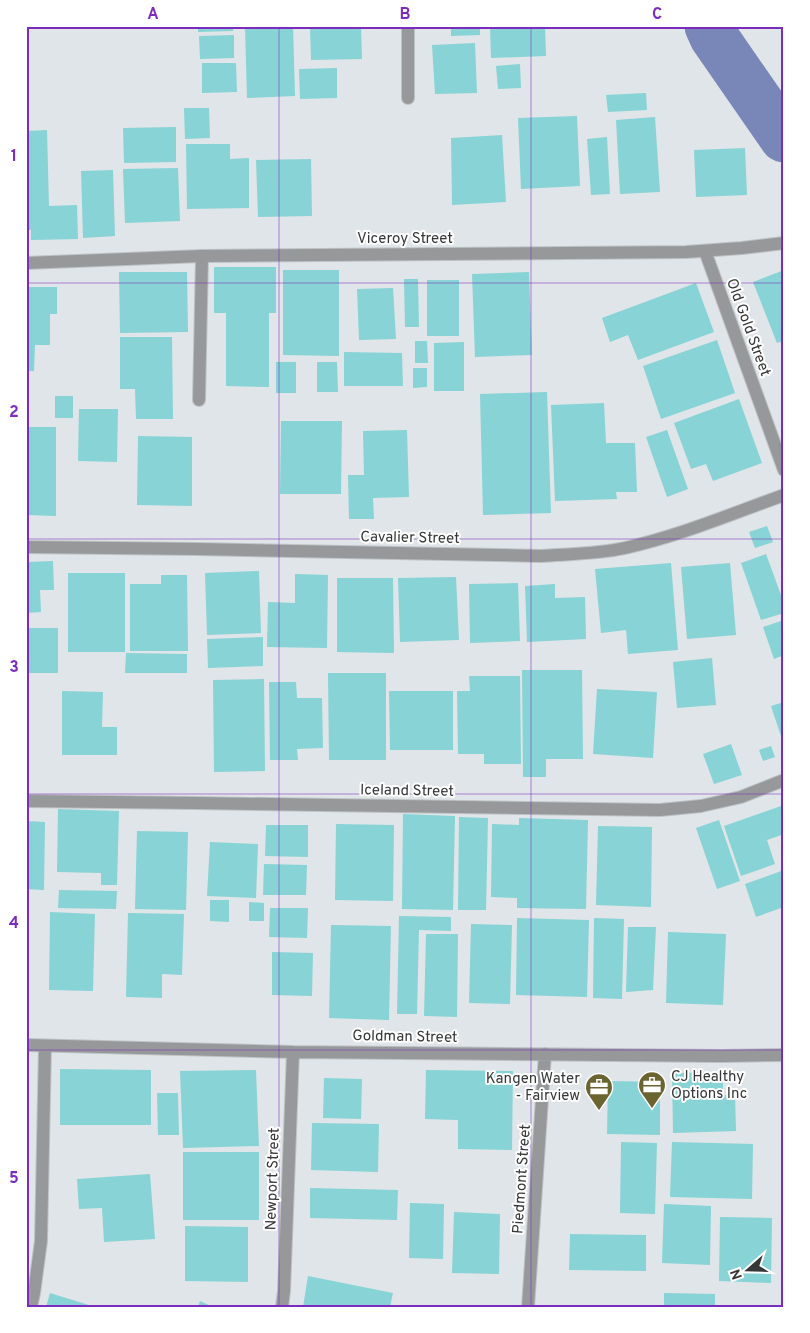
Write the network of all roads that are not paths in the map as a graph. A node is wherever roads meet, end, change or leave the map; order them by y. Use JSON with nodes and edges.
{"nodes":[{"id":1,"x":408,"y":26,"type":"edge"},
{"id":2,"x":408,"y":98,"type":"dead end"},
{"id":3,"x":784,"y":243,"type":"edge"},
{"id":4,"x":705,"y":251,"type":"junction"},
{"id":5,"x":202,"y":256,"type":"junction"},
{"id":6,"x":26,"y":263,"type":"edge"},
{"id":7,"x":199,"y":400,"type":"dead end"},
{"id":8,"x":784,"y":470,"type":"edge"},
{"id":9,"x":784,"y":495,"type":"edge"},
{"id":10,"x":26,"y":547,"type":"edge"},
{"id":11,"x":784,"y":780,"type":"edge"},
{"id":12,"x":26,"y":801,"type":"edge"},
{"id":13,"x":26,"y":1045,"type":"edge"},
{"id":14,"x":45,"y":1046,"type":"junction"},
{"id":15,"x":293,"y":1052,"type":"junction"},
{"id":16,"x":545,"y":1054,"type":"junction"},
{"id":17,"x":784,"y":1055,"type":"edge"},
{"id":18,"x":31,"y":1307,"type":"edge"},
{"id":19,"x":282,"y":1307,"type":"edge"},
{"id":20,"x":528,"y":1307,"type":"edge"}],
"edges":[{"from":1,"to":2,"type":"street"},
{"from":3,"to":4,"type":"street","name":"Viceroy Street"},
{"from":4,"to":5,"type":"street","name":"Viceroy Street"},
{"from":4,"to":8,"type":"street","name":"Old Gold Street"},
{"from":5,"to":6,"type":"street","name":"Viceroy Street"},
{"from":5,"to":7,"type":"street"},
{"from":9,"to":10,"type":"street","name":"Cavalier Street"},
{"from":11,"to":12,"type":"street","name":"Iceland Street"},
{"from":13,"to":14,"type":"street","name":"Goldman Street"},
{"from":14,"to":15,"type":"street","name":"Goldman Street"},
{"from":14,"to":18,"type":"street"},
{"from":15,"to":16,"type":"street","name":"Goldman Street"},
{"from":15,"to":19,"type":"street","name":"Newport Street"},
{"from":16,"to":17,"type":"street","name":"Goldman Street"},
{"from":16,"to":20,"type":"street","name":"Piedmont Street"}]}
